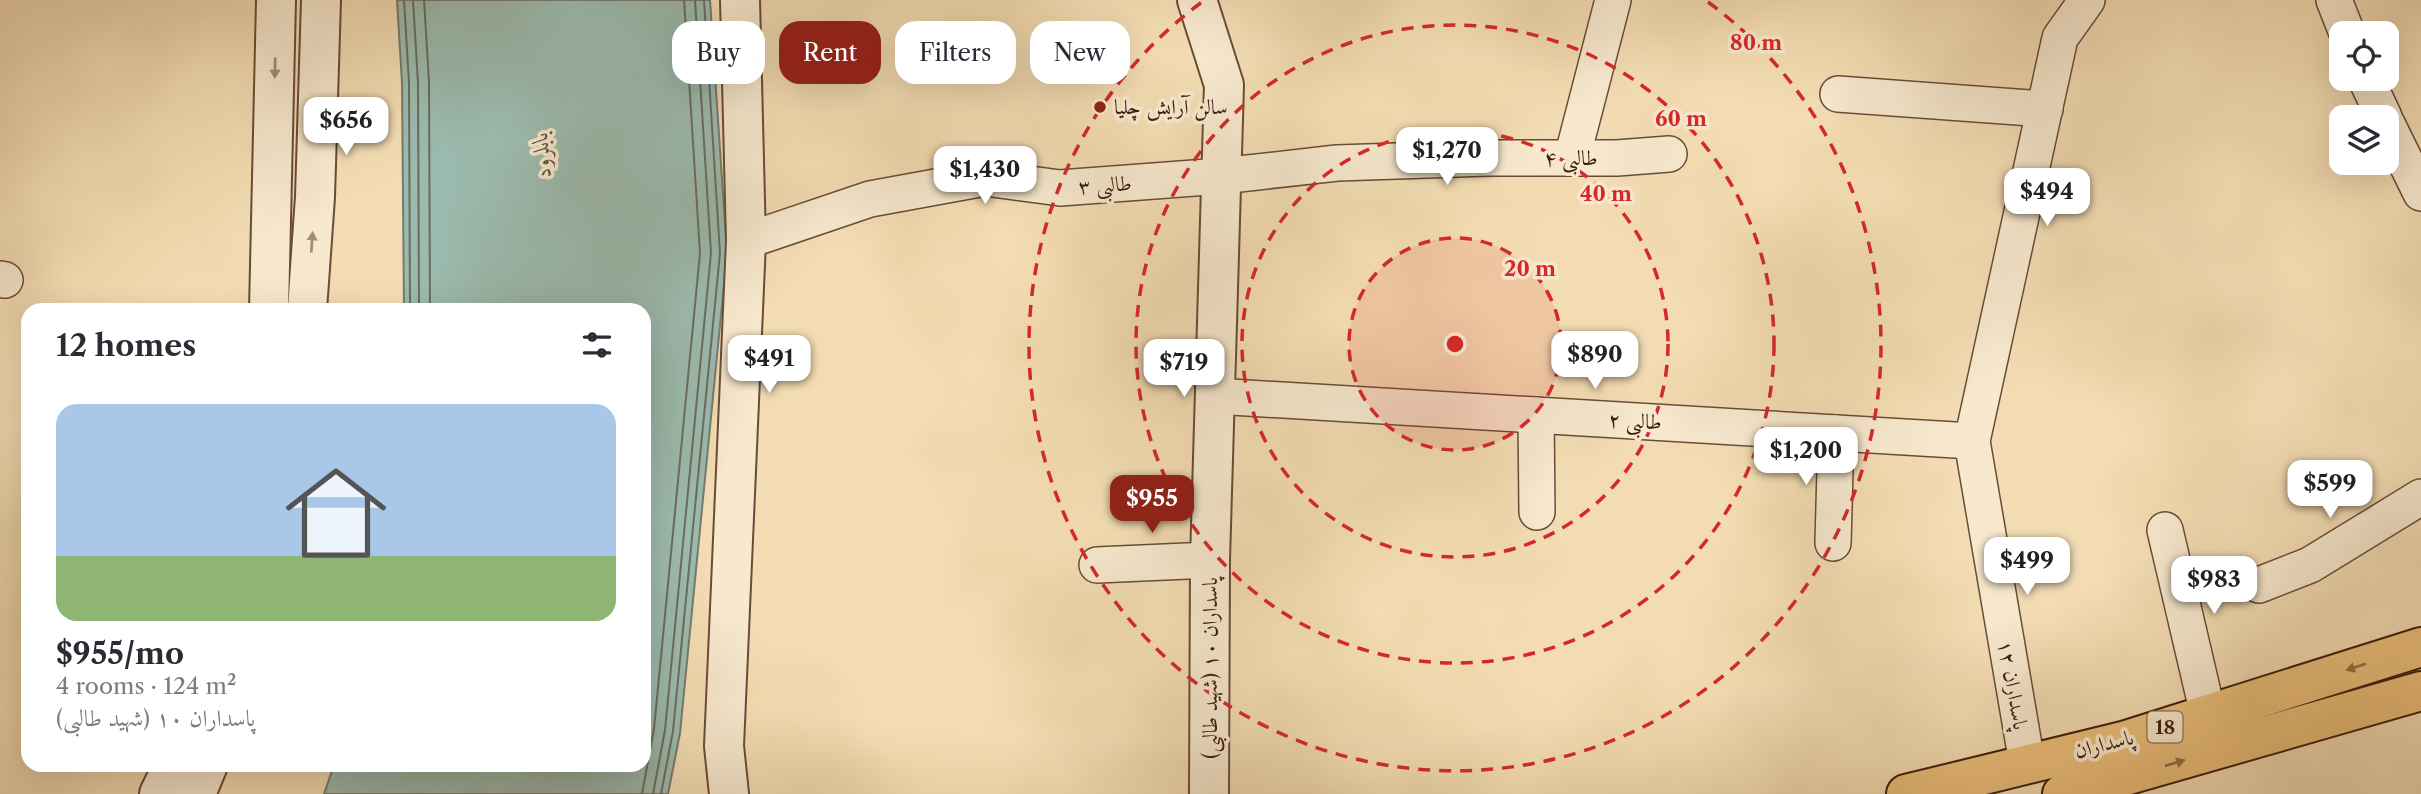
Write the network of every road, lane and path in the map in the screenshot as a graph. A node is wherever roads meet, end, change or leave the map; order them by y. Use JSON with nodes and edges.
{"nodes":[{"id":1,"x":276,"y":0,"type":"edge"},
{"id":2,"x":321,"y":0,"type":"edge"},
{"id":3,"x":740,"y":0,"type":"edge"},
{"id":4,"x":1198,"y":0,"type":"edge"},
{"id":5,"x":1613,"y":0,"type":"edge"},
{"id":6,"x":2087,"y":0,"type":"edge"},
{"id":7,"x":1838,"y":94,"type":"dead end"},
{"id":8,"x":2045,"y":109,"type":"junction"},
{"id":9,"x":2399,"y":148,"type":"edge"},
{"id":10,"x":1670,"y":154,"type":"dead end"},
{"id":11,"x":1572,"y":158,"type":"junction"},
{"id":12,"x":1221,"y":176,"type":"junction"},
{"id":13,"x":2421,"y":193,"type":"edge"},
{"id":14,"x":746,"y":241,"type":"junction"},
{"id":15,"x":269,"y":303,"type":"edge"},
{"id":16,"x":307,"y":303,"type":"edge"},
{"id":17,"x":1214,"y":396,"type":"junction"},
{"id":18,"x":1536,"y":415,"type":"junction"},
{"id":19,"x":1836,"y":433,"type":"junction"},
{"id":20,"x":1972,"y":441,"type":"junction"},
{"id":21,"x":2421,"y":498,"type":"edge"},
{"id":22,"x":1537,"y":512,"type":"dead end"},
{"id":23,"x":2165,"y":530,"type":"dead end"},
{"id":24,"x":1833,"y":543,"type":"dead end"},
{"id":25,"x":1210,"y":560,"type":"junction"},
{"id":26,"x":1097,"y":565,"type":"dead end"},
{"id":27,"x":2259,"y":584,"type":"dead end"},
{"id":28,"x":2421,"y":647,"type":"edge"},
{"id":29,"x":2421,"y":691,"type":"edge"},
{"id":30,"x":2208,"y":714,"type":"junction"},
{"id":31,"x":2026,"y":762,"type":"junction"},
{"id":32,"x":170,"y":772,"type":"edge"},
{"id":33,"x":205,"y":772,"type":"edge"},
{"id":34,"x":2136,"y":784,"type":"edge"},
{"id":35,"x":159,"y":794,"type":"edge"},
{"id":36,"x":196,"y":794,"type":"edge"},
{"id":37,"x":729,"y":794,"type":"edge"},
{"id":38,"x":1209,"y":794,"type":"edge"},
{"id":39,"x":1906,"y":794,"type":"edge"},
{"id":40,"x":2062,"y":794,"type":"edge"}],
"edges":[{"from":1,"to":15,"type":"street","one_way":true},
{"from":16,"to":2,"type":"street","one_way":true},
{"from":3,"to":14,"type":"street"},
{"from":4,"to":12,"type":"street","name":"پاسداران ۱۰ (شهید طالبی)"},
{"from":5,"to":11,"type":"street"},
{"from":6,"to":8,"type":"street"},
{"from":7,"to":8,"type":"street"},
{"from":8,"to":20,"type":"street"},
{"from":9,"to":13,"type":"street"},
{"from":10,"to":11,"type":"street","name":"طالبی ۴"},
{"from":11,"to":12,"type":"street","name":"طالبی ۴"},
{"from":12,"to":14,"type":"street","name":"طالبی ۳"},
{"from":12,"to":17,"type":"street","name":"پاسداران ۱۰ (شهید طالبی)"},
{"from":14,"to":37,"type":"street"},
{"from":17,"to":18,"type":"street","name":"طالبی ۲"},
{"from":17,"to":25,"type":"street","name":"پاسداران ۱۰ (شهید طالبی)"},
{"from":18,"to":19,"type":"street","name":"طالبی ۲"},
{"from":18,"to":22,"type":"street"},
{"from":19,"to":20,"type":"street","name":"طالبی ۲"},
{"from":19,"to":24,"type":"street"},
{"from":20,"to":31,"type":"street","name":"پاسداران ۱۲"},
{"from":21,"to":27,"type":"street"},
{"from":23,"to":30,"type":"street"},
{"from":25,"to":26,"type":"street"},
{"from":25,"to":38,"type":"street","name":"پاسداران ۱۰ (شهید طالبی)"},
{"from":28,"to":30,"type":"main road","name":"پاسداران","number":"18","one_way":true},
{"from":34,"to":29,"type":"main road","name":"پاسداران","number":"18","one_way":true},
{"from":30,"to":31,"type":"main road","name":"پاسداران","number":"18"},
{"from":31,"to":39,"type":"main road","name":"پاسداران","number":"18"},
{"from":32,"to":35,"type":"street"},
{"from":33,"to":36,"type":"street"},
{"from":34,"to":40,"type":"main road","name":"پاسداران","number":"18"}]}
